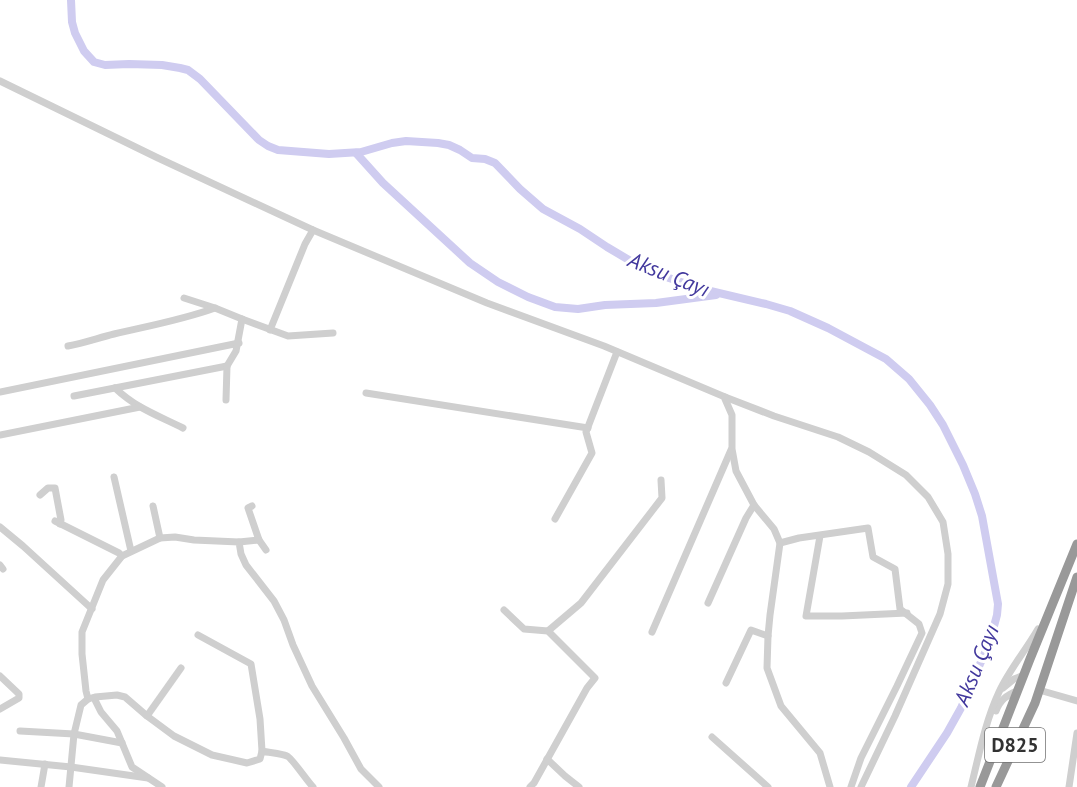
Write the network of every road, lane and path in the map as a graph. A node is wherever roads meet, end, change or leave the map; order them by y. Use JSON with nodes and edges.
{"nodes":[{"id":1,"x":0,"y":81,"type":"edge"},
{"id":2,"x":313,"y":230,"type":"junction"},
{"id":3,"x":184,"y":298,"type":"dead end"},
{"id":4,"x":215,"y":308,"type":"junction"},
{"id":5,"x":242,"y":319,"type":"junction"},
{"id":6,"x":270,"y":330,"type":"junction"},
{"id":7,"x":333,"y":333,"type":"dead end"},
{"id":8,"x":239,"y":343,"type":"junction"},
{"id":9,"x":68,"y":346,"type":"dead end"},
{"id":10,"x":617,"y":352,"type":"junction"},
{"id":11,"x":227,"y":366,"type":"junction"},
{"id":12,"x":115,"y":388,"type":"junction"},
{"id":13,"x":0,"y":392,"type":"edge"},
{"id":14,"x":366,"y":393,"type":"dead end"},
{"id":15,"x":74,"y":396,"type":"dead end"},
{"id":16,"x":725,"y":397,"type":"junction"},
{"id":17,"x":226,"y":400,"type":"dead end"},
{"id":18,"x":140,"y":407,"type":"junction"},
{"id":19,"x":183,"y":428,"type":"dead end"},
{"id":20,"x":588,"y":428,"type":"junction"},
{"id":21,"x":0,"y":435,"type":"edge"},
{"id":22,"x":732,"y":449,"type":"junction"},
{"id":23,"x":114,"y":477,"type":"dead end"},
{"id":24,"x":661,"y":480,"type":"dead end"},
{"id":25,"x":40,"y":495,"type":"dead end"},
{"id":26,"x":754,"y":505,"type":"junction"},
{"id":27,"x":153,"y":506,"type":"dead end"},
{"id":28,"x":252,"y":506,"type":"dead end"},
{"id":29,"x":555,"y":519,"type":"dead end"},
{"id":30,"x":0,"y":527,"type":"edge"},
{"id":31,"x":820,"y":536,"type":"junction"},
{"id":32,"x":160,"y":538,"type":"junction"},
{"id":33,"x":259,"y":540,"type":"junction"},
{"id":34,"x":239,"y":542,"type":"junction"},
{"id":35,"x":780,"y":543,"type":"junction"},
{"id":36,"x":1077,"y":544,"type":"edge"},
{"id":37,"x":266,"y":550,"type":"dead end"},
{"id":38,"x":132,"y":551,"type":"junction"},
{"id":39,"x":122,"y":556,"type":"junction"},
{"id":40,"x":1077,"y":577,"type":"edge"},
{"id":41,"x":1056,"y":598,"type":"junction"},
{"id":42,"x":708,"y":603,"type":"dead end"},
{"id":43,"x":92,"y":609,"type":"junction"},
{"id":44,"x":504,"y":610,"type":"dead end"},
{"id":45,"x":907,"y":614,"type":"junction"},
{"id":46,"x":548,"y":631,"type":"junction"},
{"id":47,"x":652,"y":632,"type":"dead end"},
{"id":48,"x":198,"y":635,"type":"dead end"},
{"id":49,"x":768,"y":636,"type":"junction"},
{"id":50,"x":181,"y":668,"type":"dead end"},
{"id":51,"x":1024,"y":675,"type":"junction"},
{"id":52,"x":0,"y":676,"type":"edge"},
{"id":53,"x":1044,"y":678,"type":"junction"},
{"id":54,"x":726,"y":683,"type":"dead end"},
{"id":55,"x":1017,"y":691,"type":"junction"},
{"id":56,"x":999,"y":692,"type":"junction"},
{"id":57,"x":1037,"y":697,"type":"junction"},
{"id":58,"x":91,"y":698,"type":"junction"},
{"id":59,"x":1077,"y":701,"type":"edge"},
{"id":60,"x":0,"y":709,"type":"edge"},
{"id":61,"x":147,"y":716,"type":"junction"},
{"id":62,"x":20,"y":731,"type":"dead end"},
{"id":63,"x":1077,"y":732,"type":"edge"},
{"id":64,"x":74,"y":734,"type":"junction"},
{"id":65,"x":712,"y":737,"type":"dead end"},
{"id":66,"x":122,"y":743,"type":"junction"},
{"id":67,"x":262,"y":751,"type":"junction"},
{"id":68,"x":547,"y":759,"type":"junction"},
{"id":69,"x":0,"y":760,"type":"edge"},
{"id":70,"x":45,"y":764,"type":"junction"},
{"id":71,"x":71,"y":767,"type":"junction"},
{"id":72,"x":148,"y":778,"type":"junction"},
{"id":73,"x":41,"y":787,"type":"edge"},
{"id":74,"x":69,"y":787,"type":"edge"},
{"id":75,"x":162,"y":787,"type":"edge"},
{"id":76,"x":313,"y":787,"type":"edge"},
{"id":77,"x":379,"y":787,"type":"edge"},
{"id":78,"x":530,"y":787,"type":"edge"},
{"id":79,"x":579,"y":787,"type":"edge"},
{"id":80,"x":768,"y":787,"type":"edge"},
{"id":81,"x":830,"y":787,"type":"edge"},
{"id":82,"x":850,"y":787,"type":"edge"},
{"id":83,"x":861,"y":787,"type":"edge"},
{"id":84,"x":972,"y":787,"type":"edge"},
{"id":85,"x":980,"y":787,"type":"edge"},
{"id":86,"x":996,"y":787,"type":"edge"},
{"id":87,"x":1069,"y":787,"type":"edge"}],
"edges":[{"from":1,"to":2,"type":"street"},
{"from":2,"to":6,"type":"street"},
{"from":2,"to":10,"type":"street"},
{"from":3,"to":4,"type":"street"},
{"from":4,"to":5,"type":"street"},
{"from":4,"to":9,"type":"street"},
{"from":5,"to":6,"type":"street"},
{"from":5,"to":8,"type":"street"},
{"from":6,"to":7,"type":"street"},
{"from":8,"to":11,"type":"street"},
{"from":8,"to":13,"type":"street"},
{"from":10,"to":16,"type":"street"},
{"from":10,"to":20,"type":"street"},
{"from":11,"to":12,"type":"street"},
{"from":11,"to":17,"type":"street"},
{"from":12,"to":15,"type":"street"},
{"from":12,"to":18,"type":"street"},
{"from":14,"to":20,"type":"street"},
{"from":16,"to":22,"type":"street"},
{"from":16,"to":83,"type":"street"},
{"from":18,"to":19,"type":"street"},
{"from":18,"to":21,"type":"street"},
{"from":20,"to":29,"type":"street"},
{"from":22,"to":26,"type":"street"},
{"from":22,"to":47,"type":"street"},
{"from":23,"to":38,"type":"street"},
{"from":24,"to":46,"type":"street"},
{"from":25,"to":39,"type":"street"},
{"from":26,"to":35,"type":"street"},
{"from":26,"to":42,"type":"street"},
{"from":27,"to":32,"type":"street"},
{"from":28,"to":33,"type":"street"},
{"from":30,"to":43,"type":"street"},
{"from":31,"to":35,"type":"street"},
{"from":31,"to":45,"type":"street"},
{"from":31,"to":45,"type":"street"},
{"from":32,"to":34,"type":"street"},
{"from":32,"to":38,"type":"street"},
{"from":33,"to":34,"type":"street"},
{"from":33,"to":37,"type":"street"},
{"from":34,"to":77,"type":"street"},
{"from":35,"to":49,"type":"street"},
{"from":36,"to":41,"type":"highway"},
{"from":38,"to":39,"type":"street"},
{"from":39,"to":43,"type":"street"},
{"from":40,"to":53,"type":"highway"},
{"from":41,"to":51,"type":"highway"},
{"from":41,"to":56,"type":"street"},
{"from":43,"to":58,"type":"street"},
{"from":44,"to":46,"type":"street"},
{"from":45,"to":82,"type":"street"},
{"from":46,"to":68,"type":"street"},
{"from":48,"to":67,"type":"street"},
{"from":49,"to":54,"type":"street"},
{"from":49,"to":81,"type":"street"},
{"from":50,"to":61,"type":"street"},
{"from":51,"to":53,"type":"highway"},
{"from":51,"to":55,"type":"highway"},
{"from":51,"to":56,"type":"street"},
{"from":52,"to":60,"type":"street"},
{"from":53,"to":57,"type":"highway"},
{"from":55,"to":57,"type":"highway"},
{"from":55,"to":84,"type":"street"},
{"from":55,"to":85,"type":"highway"},
{"from":56,"to":84,"type":"street"},
{"from":57,"to":59,"type":"street"},
{"from":57,"to":86,"type":"highway","number":"D825"},
{"from":58,"to":61,"type":"street"},
{"from":58,"to":64,"type":"street"},
{"from":58,"to":66,"type":"street"},
{"from":61,"to":67,"type":"street"},
{"from":62,"to":64,"type":"street"},
{"from":63,"to":87,"type":"street"},
{"from":64,"to":66,"type":"street"},
{"from":64,"to":71,"type":"street"},
{"from":65,"to":80,"type":"street"},
{"from":66,"to":72,"type":"street"},
{"from":67,"to":76,"type":"street"},
{"from":68,"to":78,"type":"street"},
{"from":68,"to":79,"type":"street"},
{"from":69,"to":70,"type":"street"},
{"from":70,"to":71,"type":"street"},
{"from":70,"to":73,"type":"street"},
{"from":71,"to":72,"type":"street"},
{"from":71,"to":74,"type":"street"},
{"from":72,"to":75,"type":"street"}]}
